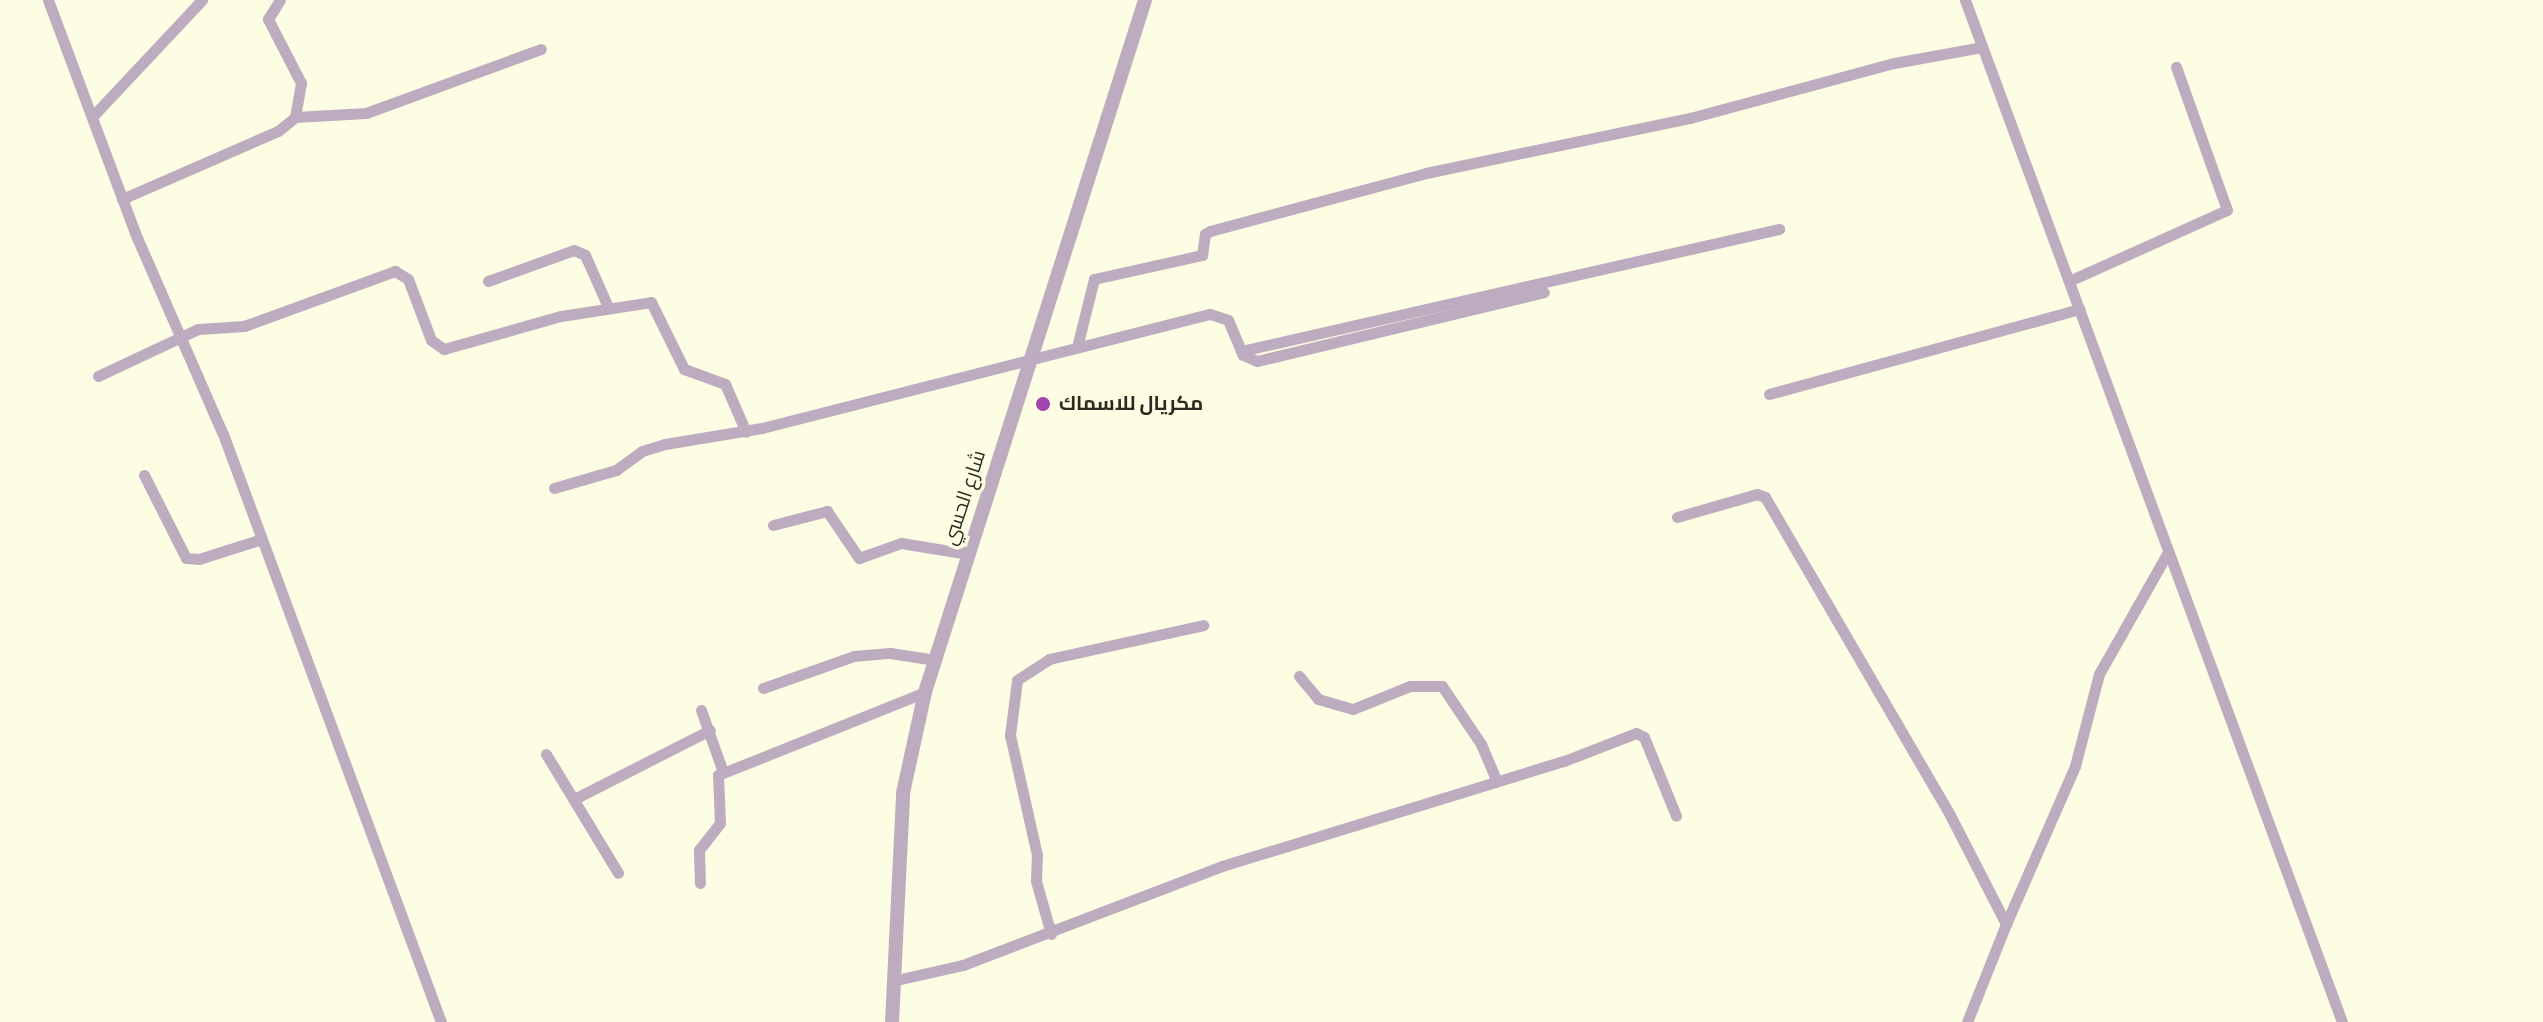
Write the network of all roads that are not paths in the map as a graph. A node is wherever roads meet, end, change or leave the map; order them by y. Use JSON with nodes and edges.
{"nodes":[{"id":1,"x":48,"y":0,"type":"edge"},
{"id":2,"x":202,"y":0,"type":"edge"},
{"id":3,"x":280,"y":0,"type":"edge"},
{"id":4,"x":1145,"y":0,"type":"edge"},
{"id":5,"x":1965,"y":0,"type":"edge"},
{"id":6,"x":1982,"y":47,"type":"junction"},
{"id":7,"x":541,"y":49,"type":"dead end"},
{"id":8,"x":2176,"y":67,"type":"dead end"},
{"id":9,"x":92,"y":117,"type":"junction"},
{"id":10,"x":295,"y":117,"type":"junction"},
{"id":11,"x":122,"y":199,"type":"junction"},
{"id":12,"x":1779,"y":229,"type":"dead end"},
{"id":13,"x":488,"y":281,"type":"dead end"},
{"id":14,"x":2069,"y":281,"type":"junction"},
{"id":15,"x":1544,"y":292,"type":"dead end"},
{"id":16,"x":608,"y":307,"type":"junction"},
{"id":17,"x":2080,"y":309,"type":"junction"},
{"id":18,"x":182,"y":336,"type":"junction"},
{"id":19,"x":1077,"y":347,"type":"junction"},
{"id":20,"x":1241,"y":351,"type":"junction"},
{"id":21,"x":1031,"y":360,"type":"junction"},
{"id":22,"x":98,"y":376,"type":"dead end"},
{"id":23,"x":1769,"y":394,"type":"dead end"},
{"id":24,"x":746,"y":432,"type":"junction"},
{"id":25,"x":144,"y":475,"type":"dead end"},
{"id":26,"x":554,"y":488,"type":"dead end"},
{"id":27,"x":1677,"y":517,"type":"dead end"},
{"id":28,"x":773,"y":525,"type":"dead end"},
{"id":29,"x":262,"y":539,"type":"junction"},
{"id":30,"x":2168,"y":552,"type":"junction"},
{"id":31,"x":968,"y":554,"type":"junction"},
{"id":32,"x":1203,"y":625,"type":"dead end"},
{"id":33,"x":935,"y":660,"type":"junction"},
{"id":34,"x":1299,"y":676,"type":"dead end"},
{"id":35,"x":763,"y":688,"type":"dead end"},
{"id":36,"x":925,"y":692,"type":"junction"},
{"id":37,"x":701,"y":710,"type":"dead end"},
{"id":38,"x":710,"y":730,"type":"junction"},
{"id":39,"x":546,"y":754,"type":"dead end"},
{"id":40,"x":723,"y":772,"type":"junction"},
{"id":41,"x":1496,"y":779,"type":"junction"},
{"id":42,"x":576,"y":798,"type":"junction"},
{"id":43,"x":1676,"y":816,"type":"dead end"},
{"id":44,"x":618,"y":873,"type":"dead end"},
{"id":45,"x":700,"y":883,"type":"dead end"},
{"id":46,"x":2006,"y":924,"type":"junction"},
{"id":47,"x":1051,"y":934,"type":"junction"},
{"id":48,"x":892,"y":981,"type":"junction"},
{"id":49,"x":441,"y":1022,"type":"edge"},
{"id":50,"x":892,"y":1022,"type":"edge"},
{"id":51,"x":1967,"y":1022,"type":"edge"},
{"id":52,"x":2342,"y":1022,"type":"edge"}],
"edges":[{"from":1,"to":9,"type":"street"},
{"from":2,"to":9,"type":"street"},
{"from":3,"to":10,"type":"street"},
{"from":4,"to":21,"type":"street","name":"شارع الحسي"},
{"from":5,"to":6,"type":"street"},
{"from":6,"to":14,"type":"street"},
{"from":6,"to":19,"type":"street"},
{"from":7,"to":10,"type":"street"},
{"from":8,"to":14,"type":"street"},
{"from":9,"to":11,"type":"street"},
{"from":10,"to":11,"type":"street"},
{"from":11,"to":18,"type":"street"},
{"from":12,"to":20,"type":"street"},
{"from":13,"to":16,"type":"street"},
{"from":14,"to":17,"type":"street"},
{"from":15,"to":20,"type":"street"},
{"from":16,"to":18,"type":"street"},
{"from":16,"to":24,"type":"street"},
{"from":17,"to":23,"type":"street"},
{"from":17,"to":30,"type":"street"},
{"from":18,"to":22,"type":"street"},
{"from":18,"to":29,"type":"street"},
{"from":19,"to":20,"type":"street"},
{"from":19,"to":21,"type":"street"},
{"from":21,"to":24,"type":"street"},
{"from":21,"to":31,"type":"street","name":"شارع الحسي"},
{"from":24,"to":26,"type":"street"},
{"from":25,"to":29,"type":"street"},
{"from":27,"to":46,"type":"street"},
{"from":28,"to":31,"type":"street"},
{"from":29,"to":49,"type":"street"},
{"from":30,"to":46,"type":"street"},
{"from":30,"to":52,"type":"street"},
{"from":31,"to":33,"type":"street","name":"شارع الحسي"},
{"from":32,"to":47,"type":"street"},
{"from":33,"to":35,"type":"street"},
{"from":33,"to":36,"type":"street","name":"شارع الحسي"},
{"from":34,"to":41,"type":"street"},
{"from":36,"to":40,"type":"street"},
{"from":36,"to":48,"type":"street","name":"شارع الحسي"},
{"from":37,"to":38,"type":"street"},
{"from":38,"to":40,"type":"street"},
{"from":38,"to":42,"type":"street"},
{"from":39,"to":42,"type":"street"},
{"from":40,"to":45,"type":"street"},
{"from":41,"to":43,"type":"street"},
{"from":41,"to":47,"type":"street"},
{"from":42,"to":44,"type":"street"},
{"from":46,"to":51,"type":"street"},
{"from":47,"to":48,"type":"street"},
{"from":48,"to":50,"type":"street","name":"شارع الحسي"}]}
